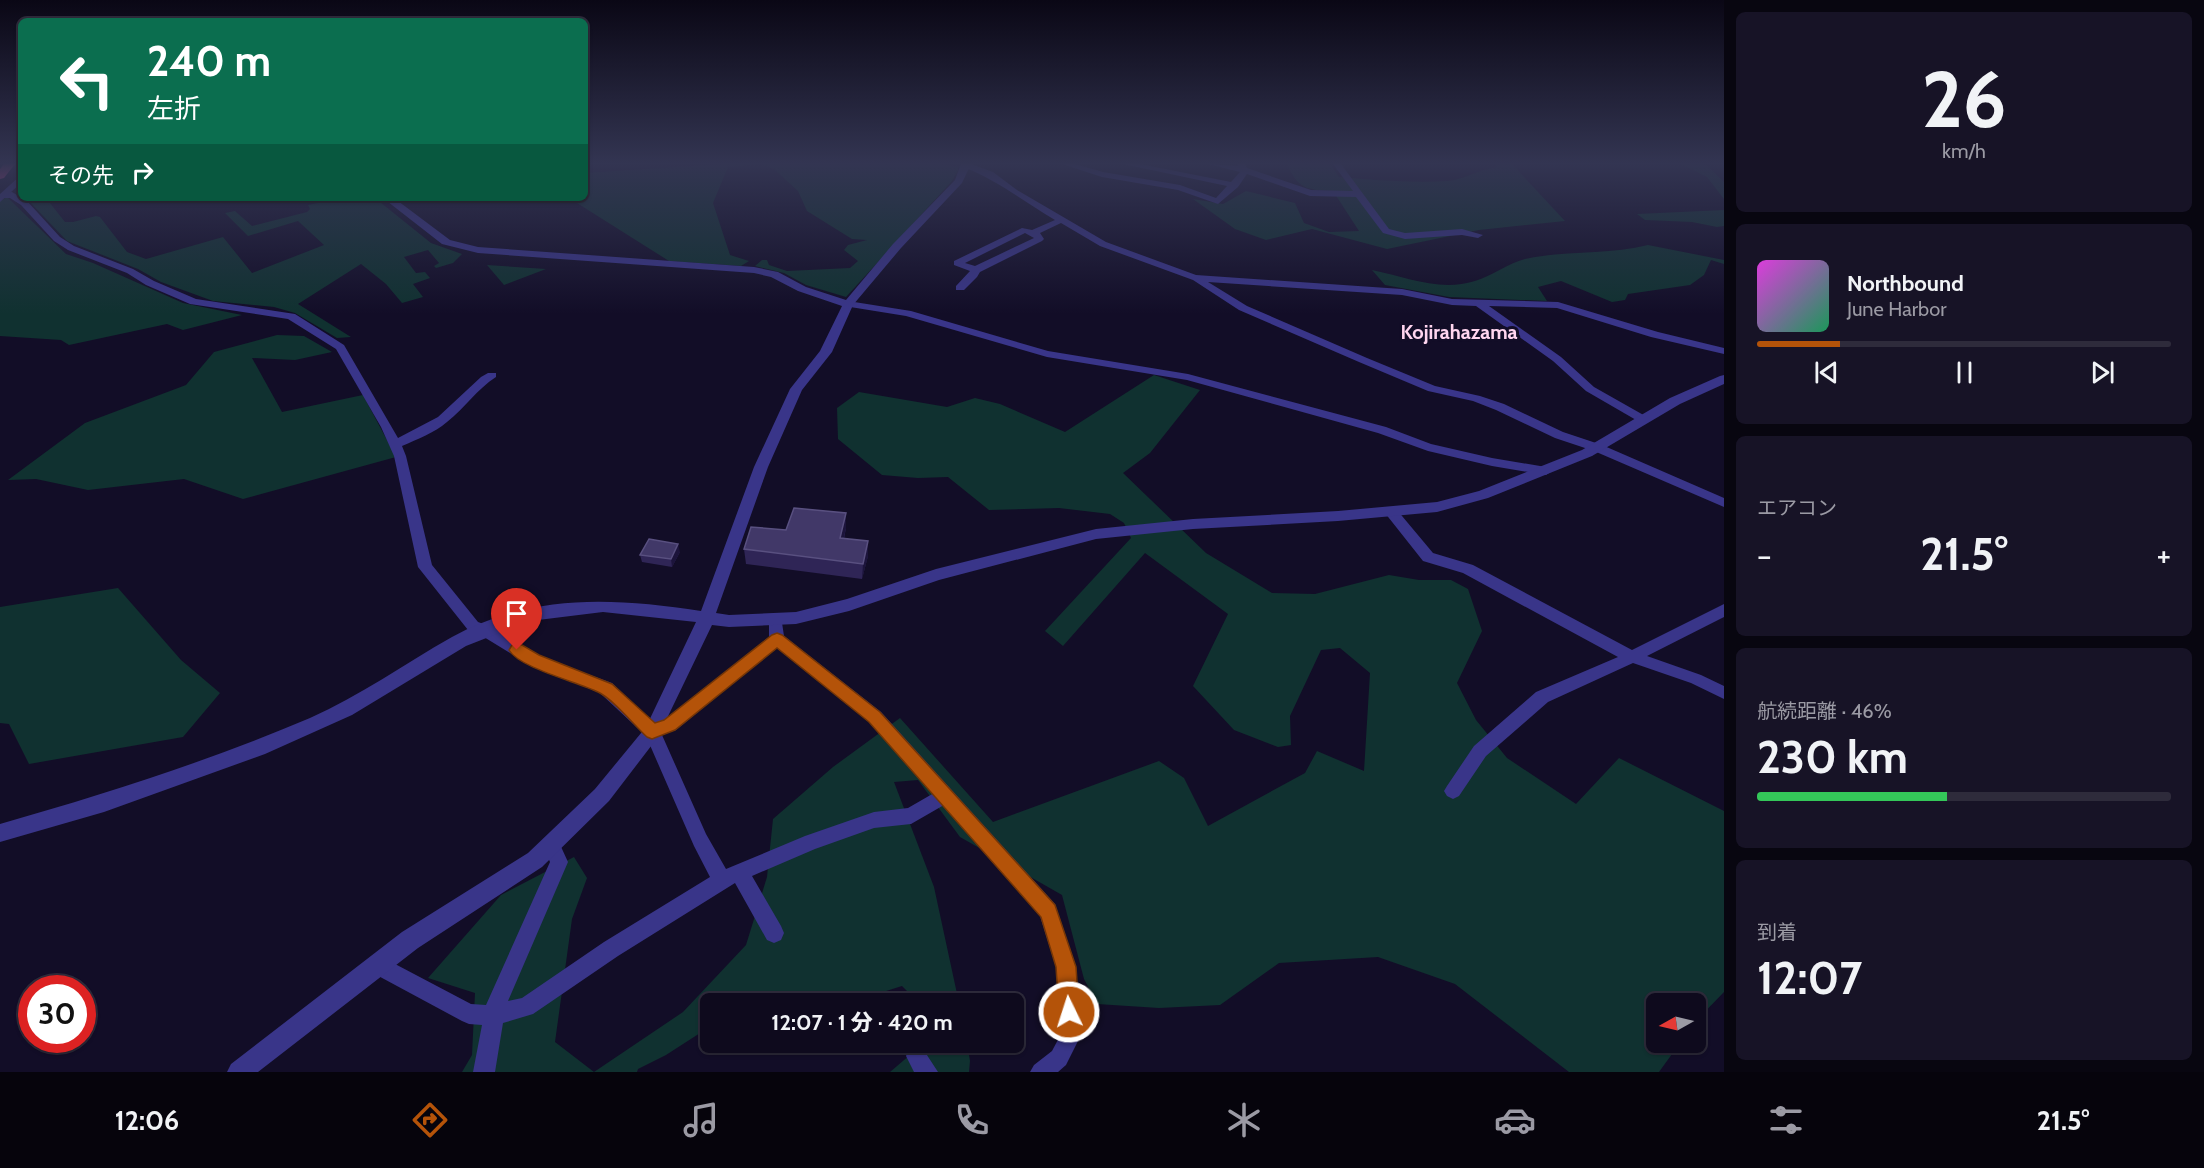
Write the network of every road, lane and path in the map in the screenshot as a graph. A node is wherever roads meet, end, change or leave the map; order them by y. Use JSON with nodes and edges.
{"nodes":[{"id":1,"x":34,"y":214,"type":"edge"},
{"id":2,"x":409,"y":214,"type":"edge"},
{"id":3,"x":927,"y":214,"type":"edge"},
{"id":4,"x":1051,"y":214,"type":"edge"},
{"id":5,"x":1372,"y":214,"type":"edge"},
{"id":6,"x":1061,"y":220,"type":"junction"},
{"id":7,"x":1032,"y":233,"type":"junction"},
{"id":8,"x":1478,"y":235,"type":"dead end"},
{"id":9,"x":975,"y":270,"type":"junction"},
{"id":10,"x":1195,"y":278,"type":"junction"},
{"id":11,"x":960,"y":288,"type":"dead end"},
{"id":12,"x":1477,"y":302,"type":"junction"},
{"id":13,"x":848,"y":304,"type":"junction"},
{"id":14,"x":1724,"y":351,"type":"edge"},
{"id":15,"x":492,"y":375,"type":"dead end"},
{"id":16,"x":1724,"y":379,"type":"edge"},
{"id":17,"x":1643,"y":420,"type":"junction"},
{"id":18,"x":396,"y":444,"type":"junction"},
{"id":19,"x":1598,"y":448,"type":"junction"},
{"id":20,"x":1546,"y":471,"type":"junction"},
{"id":21,"x":1724,"y":503,"type":"edge"},
{"id":22,"x":1392,"y":513,"type":"junction"},
{"id":23,"x":1724,"y":610,"type":"edge"},
{"id":24,"x":706,"y":619,"type":"junction"},
{"id":25,"x":776,"y":620,"type":"junction"},
{"id":26,"x":484,"y":630,"type":"junction"},
{"id":27,"x":777,"y":639,"type":"junction"},
{"id":28,"x":1632,"y":657,"type":"junction"},
{"id":29,"x":1724,"y":693,"type":"edge"},
{"id":30,"x":652,"y":732,"type":"junction"},
{"id":31,"x":1453,"y":792,"type":"dead end"},
{"id":32,"x":946,"y":795,"type":"junction"},
{"id":33,"x":0,"y":833,"type":"edge"},
{"id":34,"x":551,"y":844,"type":"junction"},
{"id":35,"x":731,"y":876,"type":"junction"},
{"id":36,"x":774,"y":933,"type":"dead end"},
{"id":37,"x":378,"y":965,"type":"junction"},
{"id":38,"x":494,"y":1016,"type":"junction"},
{"id":39,"x":239,"y":1072,"type":"edge"},
{"id":40,"x":484,"y":1072,"type":"edge"},
{"id":41,"x":1041,"y":1072,"type":"edge"}],
"edges":[{"from":1,"to":18,"type":"street"},
{"from":2,"to":13,"type":"street"},
{"from":3,"to":13,"type":"street"},
{"from":4,"to":6,"type":"street"},
{"from":5,"to":8,"type":"street"},
{"from":6,"to":7,"type":"street"},
{"from":6,"to":10,"type":"street"},
{"from":7,"to":9,"type":"street"},
{"from":7,"to":9,"type":"street"},
{"from":9,"to":11,"type":"street"},
{"from":10,"to":12,"type":"street"},
{"from":10,"to":19,"type":"street"},
{"from":12,"to":14,"type":"street"},
{"from":12,"to":17,"type":"street"},
{"from":13,"to":20,"type":"street"},
{"from":13,"to":24,"type":"street"},
{"from":15,"to":18,"type":"street"},
{"from":16,"to":17,"type":"street"},
{"from":17,"to":19,"type":"street"},
{"from":18,"to":26,"type":"street"},
{"from":19,"to":20,"type":"street"},
{"from":19,"to":21,"type":"street"},
{"from":20,"to":22,"type":"street"},
{"from":22,"to":25,"type":"street"},
{"from":22,"to":28,"type":"street"},
{"from":23,"to":28,"type":"street"},
{"from":24,"to":25,"type":"street"},
{"from":24,"to":26,"type":"street"},
{"from":24,"to":30,"type":"street"},
{"from":25,"to":27,"type":"street"},
{"from":26,"to":30,"type":"street"},
{"from":26,"to":33,"type":"street"},
{"from":27,"to":30,"type":"street"},
{"from":27,"to":32,"type":"street"},
{"from":28,"to":29,"type":"street"},
{"from":28,"to":31,"type":"street"},
{"from":30,"to":34,"type":"street"},
{"from":30,"to":35,"type":"street"},
{"from":32,"to":35,"type":"street"},
{"from":32,"to":41,"type":"street"},
{"from":34,"to":37,"type":"street"},
{"from":34,"to":38,"type":"street"},
{"from":35,"to":36,"type":"street"},
{"from":35,"to":38,"type":"street"},
{"from":37,"to":38,"type":"street"},
{"from":37,"to":39,"type":"street"},
{"from":38,"to":40,"type":"street"}]}
